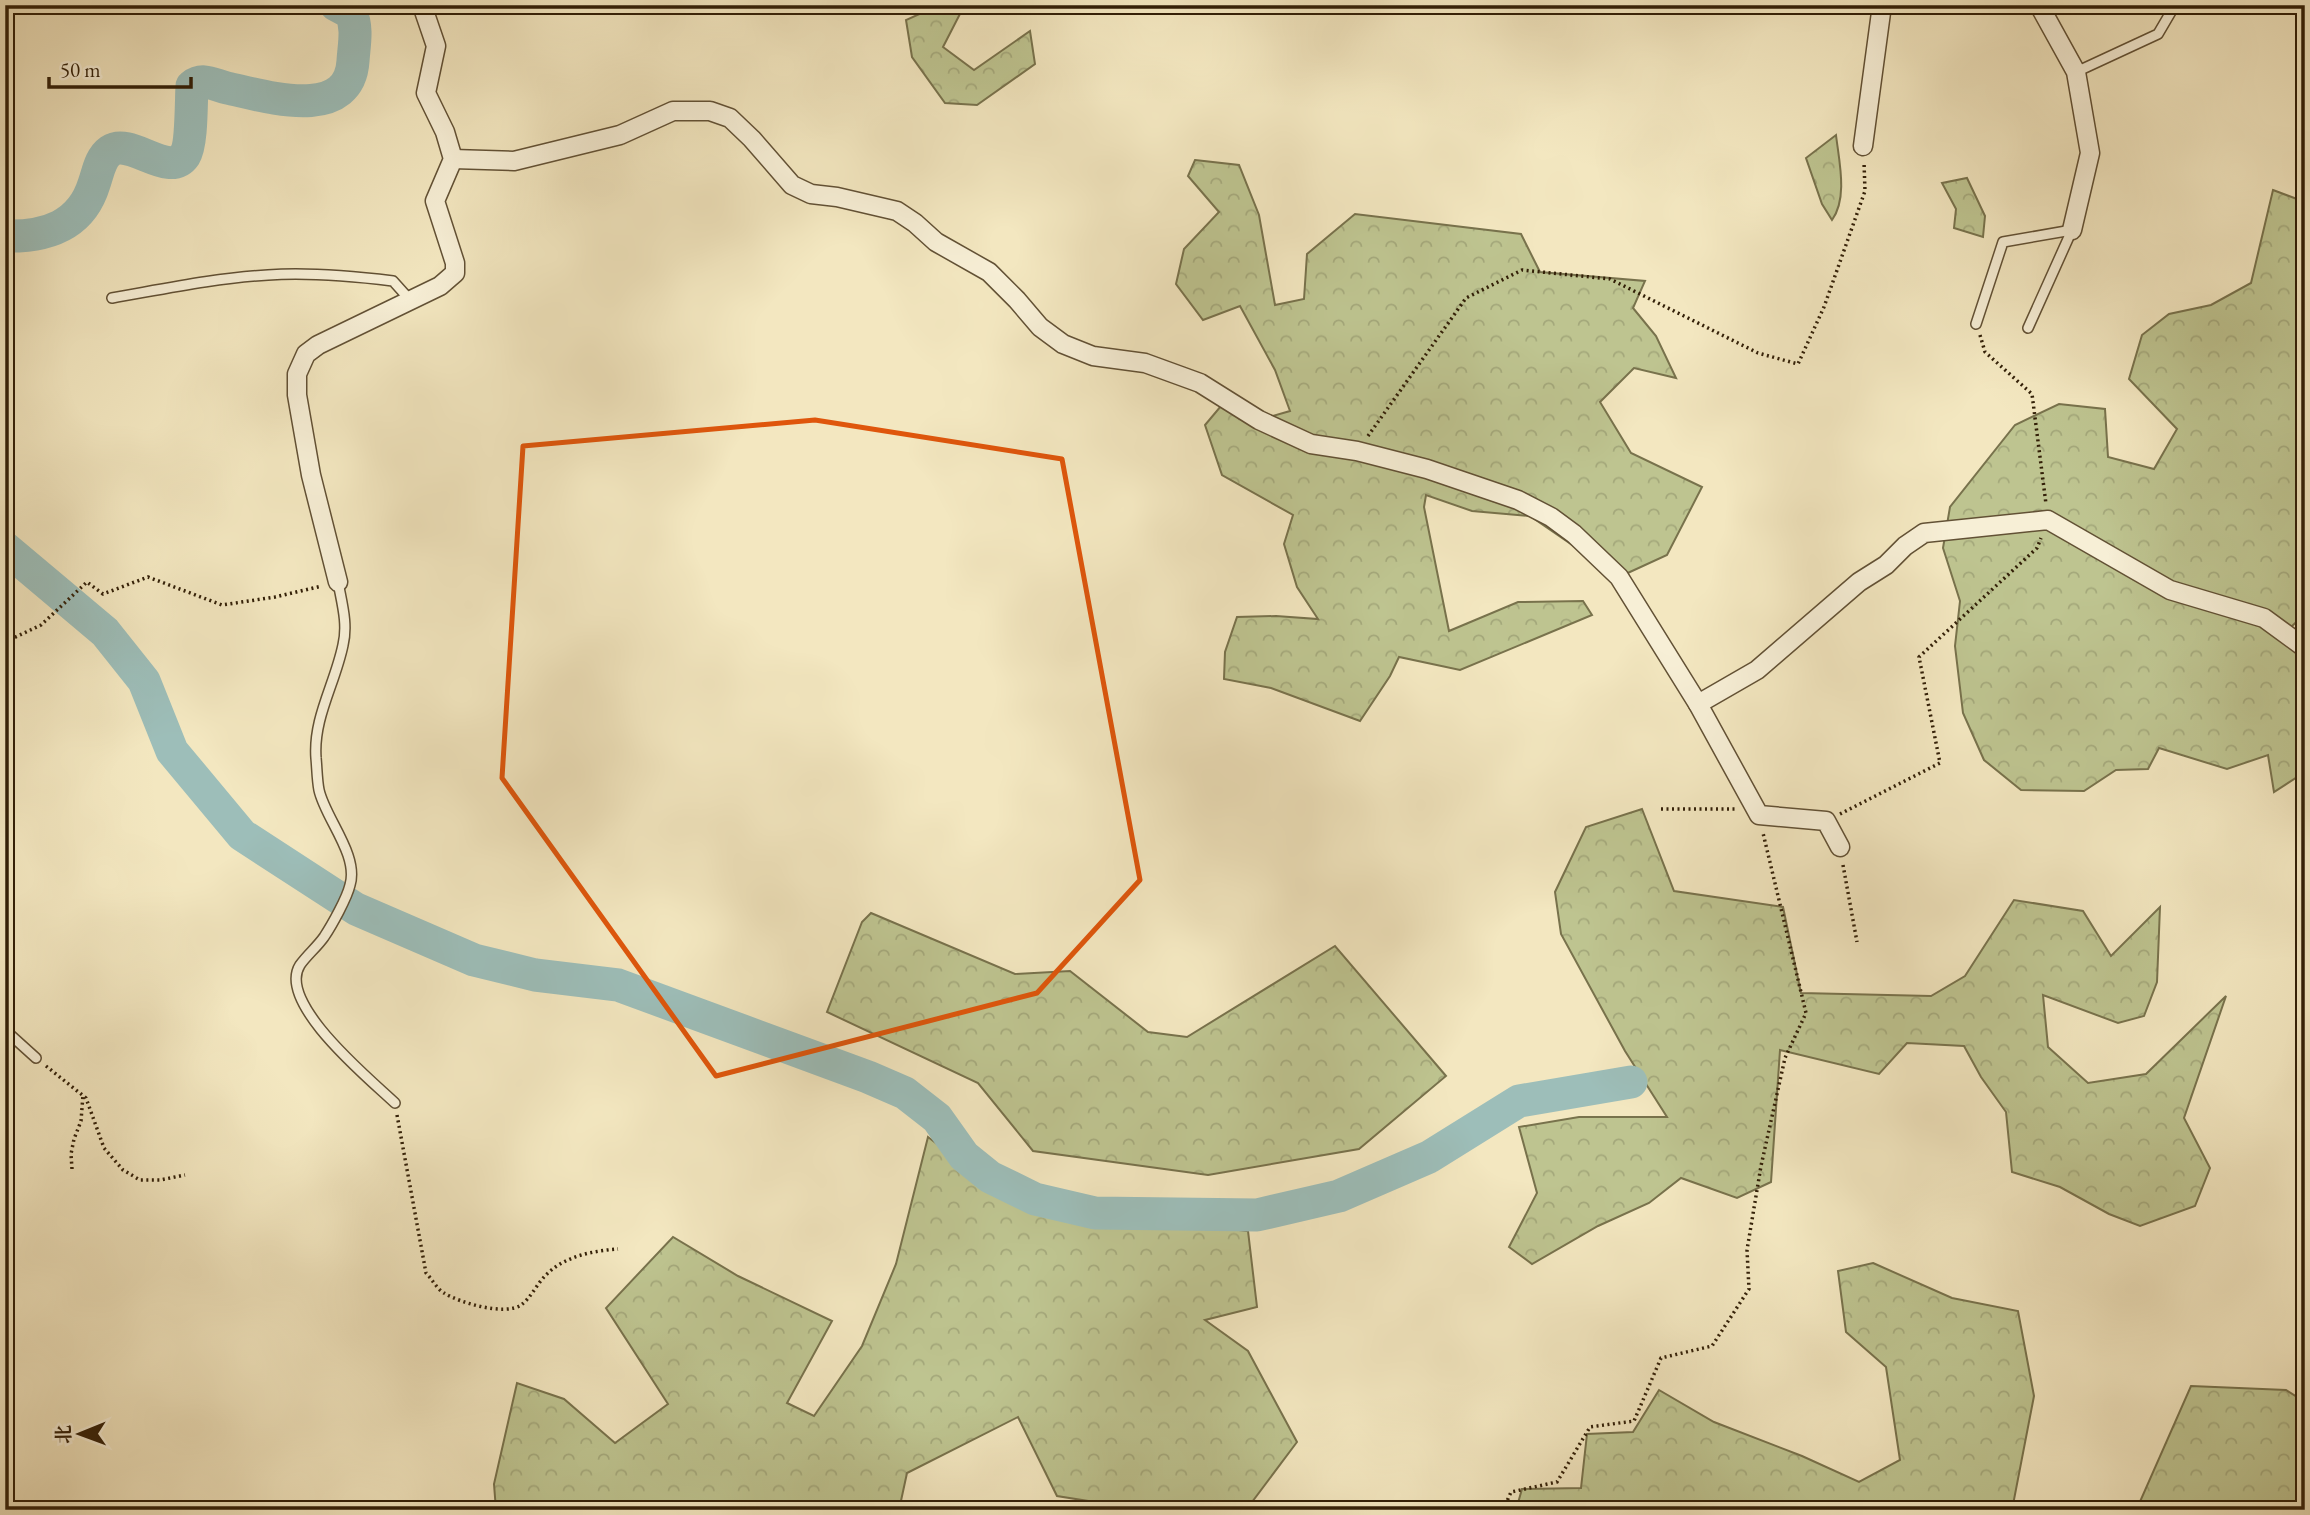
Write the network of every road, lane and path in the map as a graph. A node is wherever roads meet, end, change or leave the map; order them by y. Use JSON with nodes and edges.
{"nodes":[{"id":1,"x":422,"y":5,"type":"edge"},
{"id":2,"x":1882,"y":5,"type":"edge"},
{"id":3,"x":2039,"y":5,"type":"edge"},
{"id":4,"x":2175,"y":5,"type":"edge"},
{"id":5,"x":2076,"y":72,"type":"junction"},
{"id":6,"x":1863,"y":146,"type":"joint"},
{"id":7,"x":453,"y":159,"type":"junction"},
{"id":8,"x":2072,"y":230,"type":"junction"},
{"id":9,"x":112,"y":298,"type":"dead end"},
{"id":10,"x":411,"y":301,"type":"junction"},
{"id":11,"x":1976,"y":324,"type":"joint"},
{"id":12,"x":2028,"y":328,"type":"dead end"},
{"id":13,"x":1357,"y":452,"type":"junction"},
{"id":14,"x":2048,"y":520,"type":"junction"},
{"id":15,"x":338,"y":582,"type":"junction"},
{"id":16,"x":5,"y":642,"type":"edge"},
{"id":17,"x":2305,"y":648,"type":"edge"},
{"id":18,"x":1698,"y":704,"type":"junction"},
{"id":19,"x":1661,"y":809,"type":"dead end"},
{"id":20,"x":1759,"y":815,"type":"junction"},
{"id":21,"x":1826,"y":821,"type":"junction"},
{"id":22,"x":1840,"y":847,"type":"joint"},
{"id":23,"x":1857,"y":942,"type":"dead end"},
{"id":24,"x":5,"y":1030,"type":"edge"},
{"id":25,"x":36,"y":1058,"type":"joint"},
{"id":26,"x":83,"y":1095,"type":"junction"},
{"id":27,"x":395,"y":1103,"type":"joint"},
{"id":28,"x":72,"y":1169,"type":"dead end"},
{"id":29,"x":185,"y":1175,"type":"dead end"},
{"id":30,"x":618,"y":1249,"type":"dead end"},
{"id":31,"x":1503,"y":1510,"type":"edge"}],
"edges":[{"from":1,"to":7,"type":"street"},
{"from":2,"to":6,"type":"street"},
{"from":3,"to":5,"type":"street"},
{"from":4,"to":5,"type":"lane"},
{"from":5,"to":8,"type":"street"},
{"from":6,"to":13,"type":"path"},
{"from":7,"to":10,"type":"street"},
{"from":7,"to":13,"type":"street"},
{"from":8,"to":11,"type":"lane"},
{"from":8,"to":12,"type":"lane"},
{"from":9,"to":10,"type":"lane"},
{"from":10,"to":15,"type":"street"},
{"from":11,"to":14,"type":"path"},
{"from":13,"to":18,"type":"street"},
{"from":14,"to":17,"type":"street"},
{"from":14,"to":18,"type":"street"},
{"from":14,"to":21,"type":"path"},
{"from":15,"to":16,"type":"path"},
{"from":15,"to":27,"type":"lane"},
{"from":18,"to":20,"type":"street"},
{"from":19,"to":20,"type":"path"},
{"from":20,"to":21,"type":"street"},
{"from":20,"to":31,"type":"path"},
{"from":21,"to":22,"type":"street"},
{"from":22,"to":23,"type":"path"},
{"from":24,"to":25,"type":"lane"},
{"from":25,"to":26,"type":"path"},
{"from":26,"to":28,"type":"path"},
{"from":26,"to":29,"type":"path"},
{"from":27,"to":30,"type":"path"}]}
